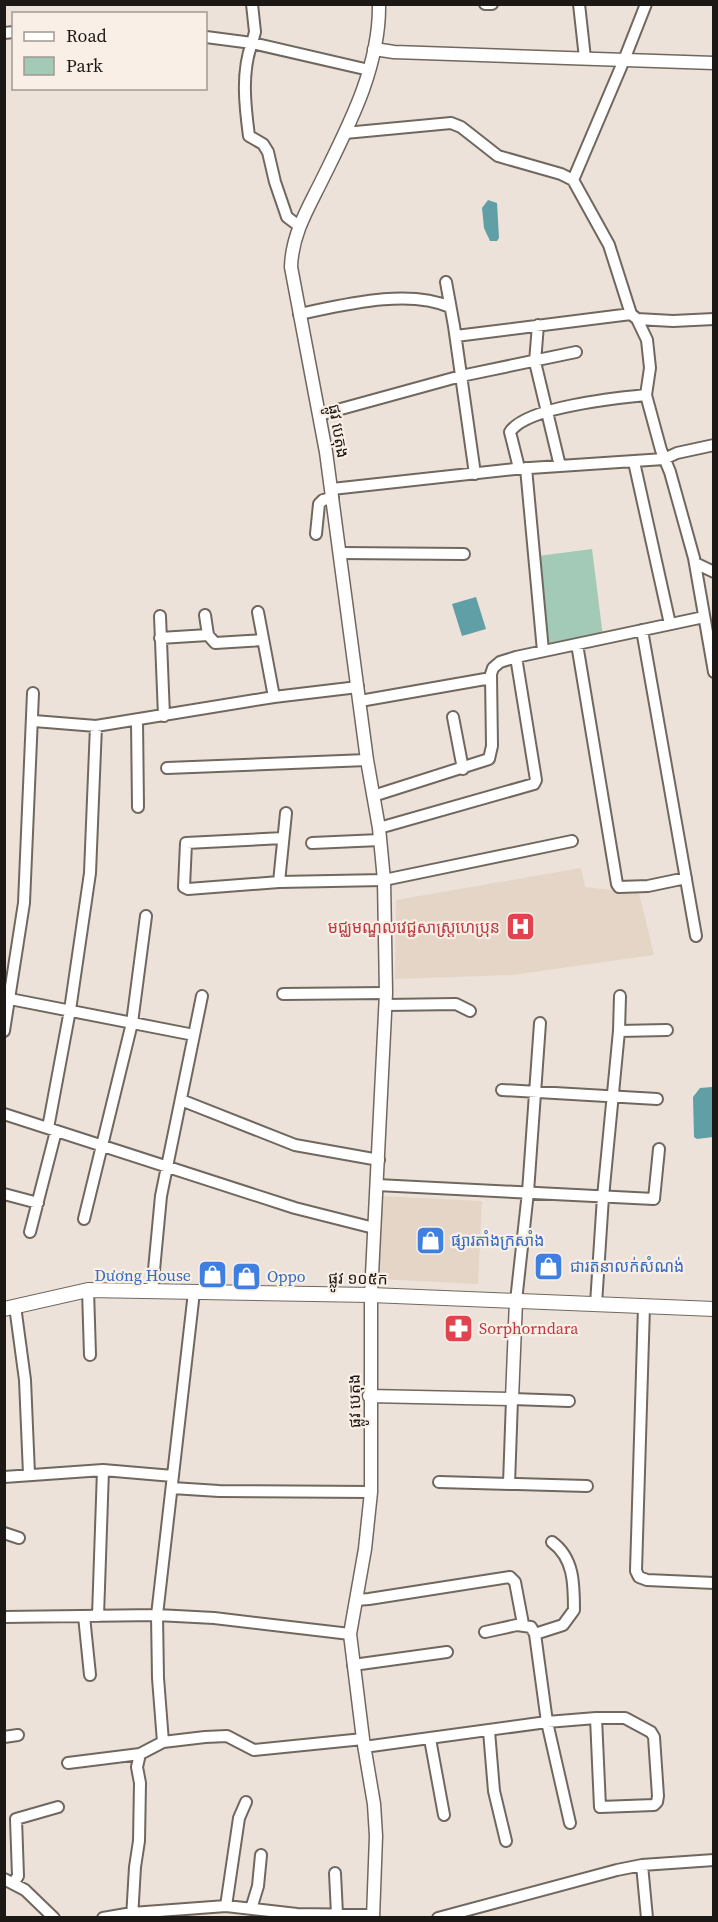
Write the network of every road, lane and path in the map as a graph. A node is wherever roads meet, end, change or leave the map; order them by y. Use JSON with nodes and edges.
{"nodes":[{"id":1,"x":252,"y":4,"type":"edge"},
{"id":2,"x":379,"y":4,"type":"edge"},
{"id":3,"x":485,"y":4,"type":"edge"},
{"id":4,"x":492,"y":4,"type":"edge"},
{"id":5,"x":579,"y":4,"type":"edge"},
{"id":6,"x":587,"y":4,"type":"edge"},
{"id":7,"x":646,"y":4,"type":"edge"},
{"id":8,"x":580,"y":20,"type":"junction"},
{"id":9,"x":207,"y":37,"type":"edge"},
{"id":10,"x":252,"y":43,"type":"junction"},
{"id":11,"x":374,"y":49,"type":"junction"},
{"id":12,"x":585,"y":58,"type":"junction"},
{"id":13,"x":624,"y":60,"type":"junction"},
{"id":14,"x":714,"y":63,"type":"edge"},
{"id":15,"x":369,"y":70,"type":"junction"},
{"id":16,"x":345,"y":133,"type":"junction"},
{"id":17,"x":573,"y":180,"type":"junction"},
{"id":18,"x":299,"y":226,"type":"junction"},
{"id":19,"x":446,"y":282,"type":"dead end"},
{"id":20,"x":450,"y":307,"type":"junction"},
{"id":21,"x":299,"y":314,"type":"junction"},
{"id":22,"x":634,"y":316,"type":"junction"},
{"id":23,"x":714,"y":319,"type":"edge"},
{"id":24,"x":538,"y":325,"type":"junction"},
{"id":25,"x":456,"y":336,"type":"junction"},
{"id":26,"x":576,"y":352,"type":"dead end"},
{"id":27,"x":535,"y":362,"type":"junction"},
{"id":28,"x":461,"y":376,"type":"junction"},
{"id":29,"x":646,"y":395,"type":"junction"},
{"id":30,"x":546,"y":411,"type":"junction"},
{"id":31,"x":319,"y":415,"type":"junction"},
{"id":32,"x":714,"y":445,"type":"edge"},
{"id":33,"x":664,"y":459,"type":"junction"},
{"id":34,"x":634,"y":462,"type":"junction"},
{"id":35,"x":560,"y":466,"type":"junction"},
{"id":36,"x":523,"y":468,"type":"junction"},
{"id":37,"x":475,"y":474,"type":"junction"},
{"id":38,"x":332,"y":494,"type":"junction"},
{"id":39,"x":316,"y":534,"type":"dead end"},
{"id":40,"x":341,"y":553,"type":"junction"},
{"id":41,"x":464,"y":554,"type":"dead end"},
{"id":42,"x":695,"y":562,"type":"junction"},
{"id":43,"x":714,"y":572,"type":"edge"},
{"id":44,"x":258,"y":612,"type":"dead end"},
{"id":45,"x":205,"y":615,"type":"dead end"},
{"id":46,"x":160,"y":616,"type":"dead end"},
{"id":47,"x":704,"y":617,"type":"junction"},
{"id":48,"x":670,"y":624,"type":"junction"},
{"id":49,"x":642,"y":630,"type":"junction"},
{"id":50,"x":208,"y":635,"type":"junction"},
{"id":51,"x":160,"y":638,"type":"junction"},
{"id":52,"x":263,"y":640,"type":"junction"},
{"id":53,"x":577,"y":644,"type":"junction"},
{"id":54,"x":543,"y":651,"type":"junction"},
{"id":55,"x":516,"y":657,"type":"junction"},
{"id":56,"x":714,"y":672,"type":"edge"},
{"id":57,"x":491,"y":678,"type":"junction"},
{"id":58,"x":358,"y":687,"type":"junction"},
{"id":59,"x":33,"y":693,"type":"dead end"},
{"id":60,"x":274,"y":697,"type":"junction"},
{"id":61,"x":360,"y":701,"type":"junction"},
{"id":62,"x":164,"y":716,"type":"junction"},
{"id":63,"x":453,"y":717,"type":"dead end"},
{"id":64,"x":137,"y":720,"type":"junction"},
{"id":65,"x":34,"y":721,"type":"junction"},
{"id":66,"x":96,"y":726,"type":"junction"},
{"id":67,"x":367,"y":760,"type":"junction"},
{"id":68,"x":167,"y":768,"type":"dead end"},
{"id":69,"x":463,"y":769,"type":"junction"},
{"id":70,"x":373,"y":796,"type":"junction"},
{"id":71,"x":138,"y":807,"type":"dead end"},
{"id":72,"x":285,"y":813,"type":"dead end"},
{"id":73,"x":379,"y":834,"type":"junction"},
{"id":74,"x":283,"y":838,"type":"junction"},
{"id":75,"x":572,"y":841,"type":"dead end"},
{"id":76,"x":312,"y":843,"type":"dead end"},
{"id":77,"x":686,"y":878,"type":"junction"},
{"id":78,"x":384,"y":880,"type":"junction"},
{"id":79,"x":279,"y":882,"type":"junction"},
{"id":80,"x":146,"y":916,"type":"dead end"},
{"id":81,"x":696,"y":936,"type":"dead end"},
{"id":82,"x":283,"y":994,"type":"dead end"},
{"id":83,"x":202,"y":996,"type":"dead end"},
{"id":84,"x":620,"y":996,"type":"dead end"},
{"id":85,"x":10,"y":999,"type":"junction"},
{"id":86,"x":386,"y":999,"type":"junction"},
{"id":87,"x":70,"y":1010,"type":"junction"},
{"id":88,"x":470,"y":1011,"type":"dead end"},
{"id":89,"x":132,"y":1023,"type":"junction"},
{"id":90,"x":540,"y":1023,"type":"dead end"},
{"id":91,"x":667,"y":1030,"type":"dead end"},
{"id":92,"x":4,"y":1031,"type":"edge"},
{"id":93,"x":619,"y":1031,"type":"junction"},
{"id":94,"x":194,"y":1035,"type":"junction"},
{"id":95,"x":502,"y":1089,"type":"dead end"},
{"id":96,"x":535,"y":1092,"type":"junction"},
{"id":97,"x":613,"y":1096,"type":"junction"},
{"id":98,"x":657,"y":1099,"type":"dead end"},
{"id":99,"x":181,"y":1100,"type":"junction"},
{"id":100,"x":4,"y":1114,"type":"edge"},
{"id":101,"x":52,"y":1130,"type":"junction"},
{"id":102,"x":103,"y":1146,"type":"junction"},
{"id":103,"x":659,"y":1149,"type":"dead end"},
{"id":104,"x":379,"y":1160,"type":"junction"},
{"id":105,"x":167,"y":1166,"type":"junction"},
{"id":106,"x":378,"y":1185,"type":"junction"},
{"id":107,"x":528,"y":1192,"type":"junction"},
{"id":108,"x":4,"y":1194,"type":"edge"},
{"id":109,"x":603,"y":1197,"type":"junction"},
{"id":110,"x":38,"y":1203,"type":"junction"},
{"id":111,"x":84,"y":1220,"type":"dead end"},
{"id":112,"x":374,"y":1228,"type":"junction"},
{"id":113,"x":30,"y":1232,"type":"dead end"},
{"id":114,"x":88,"y":1290,"type":"junction"},
{"id":115,"x":152,"y":1291,"type":"junction"},
{"id":116,"x":194,"y":1292,"type":"junction"},
{"id":117,"x":371,"y":1295,"type":"junction"},
{"id":118,"x":516,"y":1301,"type":"junction"},
{"id":119,"x":596,"y":1304,"type":"junction"},
{"id":120,"x":644,"y":1306,"type":"junction"},
{"id":121,"x":10,"y":1307,"type":"edge"},
{"id":122,"x":714,"y":1309,"type":"edge"},
{"id":123,"x":90,"y":1355,"type":"dead end"},
{"id":124,"x":369,"y":1395,"type":"junction"},
{"id":125,"x":512,"y":1399,"type":"junction"},
{"id":126,"x":569,"y":1401,"type":"dead end"},
{"id":127,"x":104,"y":1470,"type":"junction"},
{"id":128,"x":29,"y":1474,"type":"junction"},
{"id":129,"x":173,"y":1476,"type":"junction"},
{"id":130,"x":4,"y":1477,"type":"edge"},
{"id":131,"x":439,"y":1482,"type":"dead end"},
{"id":132,"x":510,"y":1484,"type":"junction"},
{"id":133,"x":587,"y":1486,"type":"dead end"},
{"id":134,"x":172,"y":1488,"type":"junction"},
{"id":135,"x":371,"y":1492,"type":"junction"},
{"id":136,"x":4,"y":1533,"type":"edge"},
{"id":137,"x":19,"y":1538,"type":"dead end"},
{"id":138,"x":552,"y":1542,"type":"dead end"},
{"id":139,"x":714,"y":1582,"type":"edge"},
{"id":140,"x":356,"y":1600,"type":"junction"},
{"id":141,"x":157,"y":1615,"type":"junction"},
{"id":142,"x":84,"y":1616,"type":"junction"},
{"id":143,"x":98,"y":1616,"type":"junction"},
{"id":144,"x":4,"y":1617,"type":"edge"},
{"id":145,"x":523,"y":1624,"type":"junction"},
{"id":146,"x":485,"y":1632,"type":"dead end"},
{"id":147,"x":350,"y":1634,"type":"junction"},
{"id":148,"x":535,"y":1634,"type":"junction"},
{"id":149,"x":447,"y":1652,"type":"dead end"},
{"id":150,"x":352,"y":1665,"type":"junction"},
{"id":151,"x":90,"y":1675,"type":"dead end"},
{"id":152,"x":596,"y":1718,"type":"junction"},
{"id":153,"x":547,"y":1722,"type":"junction"},
{"id":154,"x":489,"y":1731,"type":"junction"},
{"id":155,"x":18,"y":1736,"type":"dead end"},
{"id":156,"x":4,"y":1737,"type":"edge"},
{"id":157,"x":430,"y":1739,"type":"junction"},
{"id":158,"x":163,"y":1742,"type":"junction"},
{"id":159,"x":363,"y":1743,"type":"junction"},
{"id":160,"x":140,"y":1754,"type":"junction"},
{"id":161,"x":68,"y":1763,"type":"dead end"},
{"id":162,"x":246,"y":1802,"type":"dead end"},
{"id":163,"x":58,"y":1807,"type":"dead end"},
{"id":164,"x":444,"y":1815,"type":"dead end"},
{"id":165,"x":570,"y":1823,"type":"dead end"},
{"id":166,"x":506,"y":1841,"type":"dead end"},
{"id":167,"x":261,"y":1855,"type":"dead end"},
{"id":168,"x":714,"y":1860,"type":"edge"},
{"id":169,"x":642,"y":1865,"type":"junction"},
{"id":170,"x":335,"y":1873,"type":"dead end"},
{"id":171,"x":9,"y":1881,"type":"edge"},
{"id":172,"x":226,"y":1906,"type":"junction"},
{"id":173,"x":250,"y":1909,"type":"junction"},
{"id":174,"x":263,"y":1914,"type":"edge"},
{"id":175,"x":337,"y":1914,"type":"junction"},
{"id":176,"x":132,"y":1915,"type":"edge"},
{"id":177,"x":373,"y":1916,"type":"edge"},
{"id":178,"x":54,"y":1917,"type":"edge"},
{"id":179,"x":103,"y":1917,"type":"edge"},
{"id":180,"x":438,"y":1917,"type":"edge"},
{"id":181,"x":647,"y":1917,"type":"edge"}],
"edges":[{"from":1,"to":10,"type":"street"},
{"from":2,"to":11,"type":"street","name":"ផ្លូវ បេតុង"},
{"from":3,"to":4,"type":"street"},
{"from":5,"to":8,"type":"street"},
{"from":6,"to":8,"type":"street"},
{"from":7,"to":13,"type":"street"},
{"from":8,"to":12,"type":"street"},
{"from":9,"to":10,"type":"street"},
{"from":10,"to":15,"type":"street"},
{"from":10,"to":18,"type":"street"},
{"from":11,"to":12,"type":"street"},
{"from":11,"to":15,"type":"street","name":"ផ្លូវ បេតុង"},
{"from":12,"to":13,"type":"street"},
{"from":13,"to":14,"type":"street"},
{"from":13,"to":17,"type":"street"},
{"from":15,"to":16,"type":"street","name":"ផ្លូវ បេតុង"},
{"from":16,"to":17,"type":"street"},
{"from":16,"to":18,"type":"street","name":"ផ្លូវ បេតុង"},
{"from":17,"to":22,"type":"street"},
{"from":18,"to":21,"type":"street","name":"ផ្លូវ បេតុង"},
{"from":19,"to":20,"type":"street"},
{"from":20,"to":21,"type":"street"},
{"from":20,"to":25,"type":"street"},
{"from":21,"to":31,"type":"street","name":"ផ្លូវ បេតុង"},
{"from":22,"to":23,"type":"street"},
{"from":22,"to":24,"type":"street"},
{"from":22,"to":29,"type":"street"},
{"from":24,"to":25,"type":"street"},
{"from":24,"to":27,"type":"street"},
{"from":25,"to":28,"type":"street"},
{"from":26,"to":27,"type":"street"},
{"from":27,"to":28,"type":"street"},
{"from":27,"to":30,"type":"street"},
{"from":28,"to":31,"type":"street"},
{"from":28,"to":37,"type":"street"},
{"from":29,"to":30,"type":"street"},
{"from":29,"to":33,"type":"street"},
{"from":30,"to":35,"type":"street"},
{"from":30,"to":36,"type":"street"},
{"from":31,"to":38,"type":"street","name":"ផ្លូវ បេតុង"},
{"from":32,"to":33,"type":"street"},
{"from":33,"to":34,"type":"street"},
{"from":33,"to":42,"type":"street"},
{"from":34,"to":35,"type":"street"},
{"from":34,"to":48,"type":"street"},
{"from":35,"to":36,"type":"street"},
{"from":36,"to":37,"type":"street"},
{"from":36,"to":54,"type":"street"},
{"from":37,"to":38,"type":"street"},
{"from":38,"to":39,"type":"street"},
{"from":38,"to":40,"type":"street","name":"ផ្លូវ បេតុង"},
{"from":40,"to":41,"type":"street"},
{"from":40,"to":58,"type":"street","name":"ផ្លូវ បេតុង"},
{"from":42,"to":43,"type":"street"},
{"from":42,"to":47,"type":"street"},
{"from":44,"to":52,"type":"street"},
{"from":45,"to":50,"type":"street"},
{"from":46,"to":51,"type":"street"},
{"from":47,"to":48,"type":"street"},
{"from":47,"to":56,"type":"street"},
{"from":48,"to":49,"type":"street"},
{"from":49,"to":53,"type":"street"},
{"from":49,"to":77,"type":"street"},
{"from":50,"to":51,"type":"street"},
{"from":50,"to":52,"type":"street"},
{"from":51,"to":62,"type":"street"},
{"from":52,"to":60,"type":"street"},
{"from":53,"to":54,"type":"street"},
{"from":53,"to":77,"type":"street"},
{"from":54,"to":55,"type":"street"},
{"from":55,"to":57,"type":"street"},
{"from":55,"to":73,"type":"street"},
{"from":57,"to":61,"type":"street"},
{"from":57,"to":69,"type":"street"},
{"from":58,"to":60,"type":"street"},
{"from":58,"to":61,"type":"street","name":"ផ្លូវ បេតុង"},
{"from":59,"to":65,"type":"street"},
{"from":60,"to":62,"type":"street"},
{"from":61,"to":67,"type":"street","name":"ផ្លូវ បេតុង"},
{"from":62,"to":64,"type":"street"},
{"from":63,"to":69,"type":"street"},
{"from":64,"to":66,"type":"street"},
{"from":64,"to":71,"type":"street"},
{"from":65,"to":66,"type":"street"},
{"from":65,"to":85,"type":"street"},
{"from":66,"to":87,"type":"street"},
{"from":67,"to":68,"type":"street"},
{"from":67,"to":70,"type":"street","name":"ផ្លូវ បេតុង"},
{"from":69,"to":70,"type":"street"},
{"from":70,"to":73,"type":"street","name":"ផ្លូវ បេតុង"},
{"from":72,"to":74,"type":"street"},
{"from":73,"to":76,"type":"street"},
{"from":73,"to":78,"type":"street","name":"ផ្លូវ បេតុង"},
{"from":74,"to":79,"type":"street"},
{"from":74,"to":79,"type":"street"},
{"from":75,"to":78,"type":"street"},
{"from":77,"to":81,"type":"street"},
{"from":78,"to":79,"type":"street"},
{"from":78,"to":86,"type":"street","name":"ផ្លូវ បេតុង"},
{"from":80,"to":89,"type":"street"},
{"from":82,"to":86,"type":"street"},
{"from":83,"to":94,"type":"street"},
{"from":84,"to":93,"type":"street"},
{"from":85,"to":87,"type":"street"},
{"from":85,"to":92,"type":"street"},
{"from":86,"to":88,"type":"street"},
{"from":86,"to":104,"type":"street","name":"ផ្លូវ បេតុង"},
{"from":87,"to":89,"type":"street"},
{"from":87,"to":101,"type":"street"},
{"from":89,"to":94,"type":"street"},
{"from":89,"to":102,"type":"street"},
{"from":90,"to":96,"type":"street"},
{"from":91,"to":93,"type":"street"},
{"from":93,"to":97,"type":"street"},
{"from":94,"to":99,"type":"street"},
{"from":95,"to":96,"type":"street"},
{"from":96,"to":97,"type":"street"},
{"from":96,"to":107,"type":"street"},
{"from":97,"to":98,"type":"street"},
{"from":97,"to":109,"type":"street"},
{"from":99,"to":104,"type":"street"},
{"from":99,"to":105,"type":"street"},
{"from":100,"to":101,"type":"street"},
{"from":101,"to":102,"type":"street"},
{"from":101,"to":110,"type":"street"},
{"from":102,"to":105,"type":"street"},
{"from":102,"to":111,"type":"street"},
{"from":103,"to":109,"type":"street"},
{"from":104,"to":106,"type":"street","name":"ផ្លូវ បេតុង"},
{"from":105,"to":112,"type":"street"},
{"from":105,"to":115,"type":"street"},
{"from":106,"to":107,"type":"street"},
{"from":106,"to":112,"type":"street","name":"ផ្លូវ បេតុង"},
{"from":107,"to":109,"type":"street"},
{"from":107,"to":118,"type":"street"},
{"from":108,"to":110,"type":"street"},
{"from":109,"to":119,"type":"street"},
{"from":110,"to":113,"type":"street"},
{"from":112,"to":117,"type":"street","name":"ផ្លូវ បេតុង"},
{"from":114,"to":115,"type":"main road","name":"ផ្លូវ ១០៥ក"},
{"from":114,"to":121,"type":"main road","name":"ផ្លូវ ១០៥ក"},
{"from":114,"to":123,"type":"street"},
{"from":115,"to":116,"type":"main road","name":"ផ្លូវ ១០៥ក"},
{"from":116,"to":117,"type":"main road","name":"ផ្លូវ ១០៥ក"},
{"from":116,"to":129,"type":"street"},
{"from":117,"to":118,"type":"main road","name":"ផ្លូវ ១០៥ក"},
{"from":117,"to":124,"type":"street","name":"ផ្លូវ បេតុង"},
{"from":118,"to":119,"type":"main road","name":"ផ្លូវ ១០៥ក"},
{"from":118,"to":125,"type":"street"},
{"from":119,"to":120,"type":"main road","name":"ផ្លូវ ១០៥ក"},
{"from":120,"to":122,"type":"main road","name":"ផ្លូវ ១០៥ក"},
{"from":120,"to":139,"type":"street"},
{"from":121,"to":128,"type":"street"},
{"from":124,"to":125,"type":"street"},
{"from":124,"to":135,"type":"street","name":"ផ្លូវ បេតុង"},
{"from":125,"to":126,"type":"street"},
{"from":125,"to":132,"type":"street"},
{"from":127,"to":128,"type":"street"},
{"from":127,"to":129,"type":"street"},
{"from":127,"to":143,"type":"street"},
{"from":128,"to":130,"type":"street"},
{"from":129,"to":134,"type":"street"},
{"from":131,"to":132,"type":"street"},
{"from":132,"to":133,"type":"street"},
{"from":134,"to":135,"type":"street"},
{"from":134,"to":141,"type":"street"},
{"from":135,"to":140,"type":"street","name":"ផ្លូវ បេតុង"},
{"from":136,"to":137,"type":"street"},
{"from":138,"to":148,"type":"street"},
{"from":140,"to":145,"type":"street"},
{"from":140,"to":147,"type":"street","name":"ផ្លូវ បេតុង"},
{"from":141,"to":143,"type":"street"},
{"from":141,"to":147,"type":"street"},
{"from":141,"to":158,"type":"street"},
{"from":142,"to":143,"type":"street"},
{"from":142,"to":144,"type":"street"},
{"from":142,"to":151,"type":"street"},
{"from":145,"to":146,"type":"street"},
{"from":145,"to":148,"type":"street"},
{"from":147,"to":150,"type":"street","name":"ផ្លូវ បេតុង"},
{"from":148,"to":153,"type":"street"},
{"from":149,"to":150,"type":"street"},
{"from":150,"to":159,"type":"street","name":"ផ្លូវ បេតុង"},
{"from":152,"to":152,"type":"street"},
{"from":152,"to":153,"type":"street"},
{"from":153,"to":154,"type":"street"},
{"from":153,"to":165,"type":"street"},
{"from":154,"to":157,"type":"street"},
{"from":154,"to":166,"type":"street"},
{"from":155,"to":156,"type":"street"},
{"from":157,"to":159,"type":"street"},
{"from":157,"to":164,"type":"street"},
{"from":158,"to":159,"type":"street"},
{"from":158,"to":160,"type":"street"},
{"from":159,"to":177,"type":"street","name":"ផ្លូវ បេតុង"},
{"from":160,"to":161,"type":"street"},
{"from":160,"to":176,"type":"street"},
{"from":162,"to":172,"type":"street"},
{"from":163,"to":171,"type":"street"},
{"from":167,"to":173,"type":"street"},
{"from":168,"to":169,"type":"street"},
{"from":169,"to":180,"type":"street"},
{"from":169,"to":181,"type":"street"},
{"from":170,"to":175,"type":"street"},
{"from":171,"to":178,"type":"street"},
{"from":172,"to":173,"type":"street"},
{"from":172,"to":176,"type":"street"},
{"from":173,"to":174,"type":"street"},
{"from":174,"to":175,"type":"street"},
{"from":175,"to":177,"type":"street"},
{"from":176,"to":179,"type":"street"}]}
